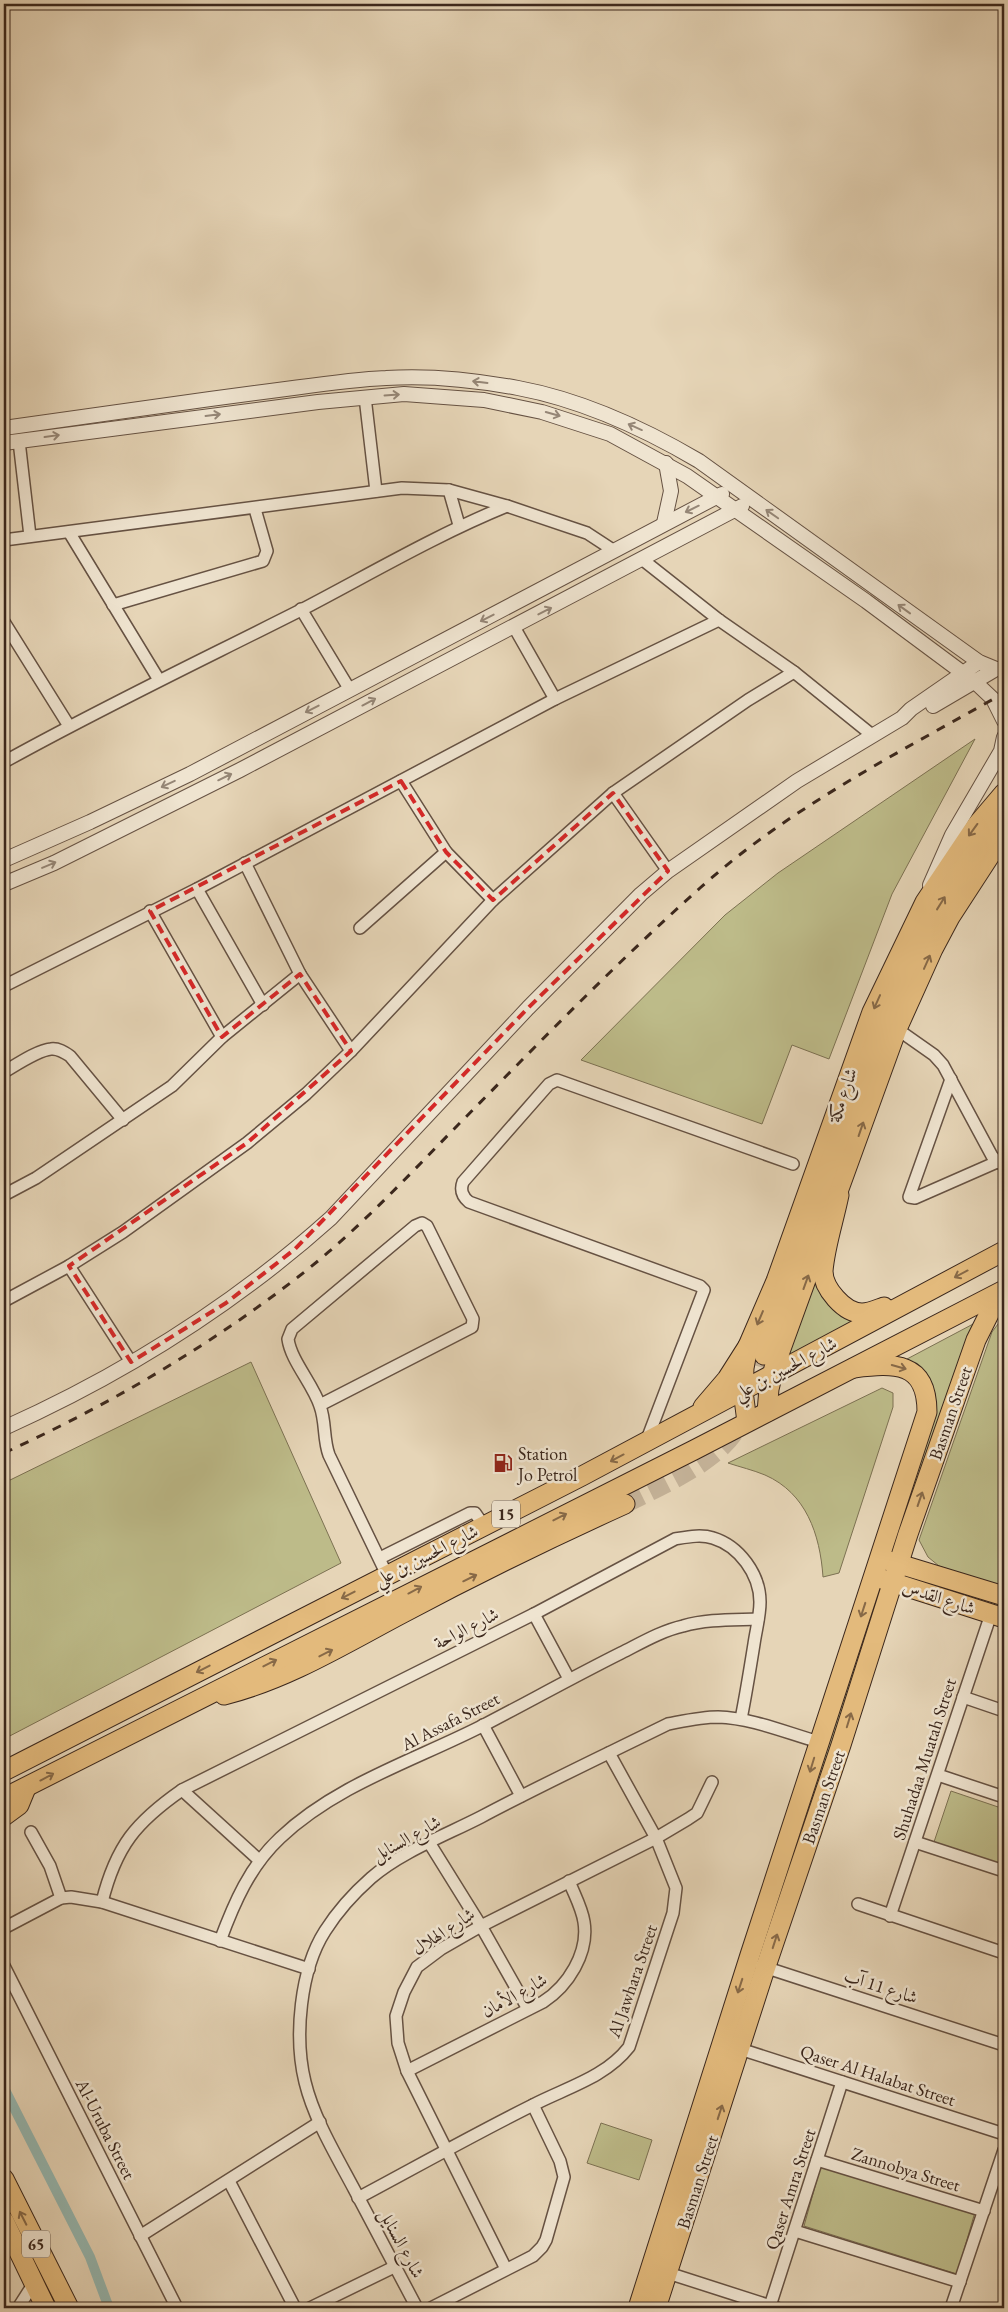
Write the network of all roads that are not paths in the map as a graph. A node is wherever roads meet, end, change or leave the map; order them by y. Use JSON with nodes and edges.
{"nodes":[{"id":1,"x":365,"y":397,"type":"junction"},
{"id":2,"x":4,"y":428,"type":"edge"},
{"id":3,"x":20,"y":441,"type":"junction"},
{"id":4,"x":4,"y":443,"type":"edge"},
{"id":5,"x":666,"y":463,"type":"junction"},
{"id":6,"x":736,"y":488,"type":"junction"},
{"id":7,"x":376,"y":490,"type":"junction"},
{"id":8,"x":449,"y":490,"type":"junction"},
{"id":9,"x":715,"y":497,"type":"junction"},
{"id":10,"x":752,"y":500,"type":"junction"},
{"id":11,"x":507,"y":506,"type":"junction"},
{"id":12,"x":255,"y":509,"type":"junction"},
{"id":13,"x":736,"y":510,"type":"junction"},
{"id":14,"x":664,"y":523,"type":"junction"},
{"id":15,"x":459,"y":525,"type":"junction"},
{"id":16,"x":68,"y":532,"type":"junction"},
{"id":17,"x":30,"y":536,"type":"junction"},
{"id":18,"x":4,"y":540,"type":"edge"},
{"id":19,"x":613,"y":550,"type":"junction"},
{"id":20,"x":643,"y":560,"type":"junction"},
{"id":21,"x":113,"y":605,"type":"junction"},
{"id":22,"x":301,"y":609,"type":"junction"},
{"id":23,"x":719,"y":620,"type":"junction"},
{"id":24,"x":514,"y":627,"type":"junction"},
{"id":25,"x":6,"y":629,"type":"edge"},
{"id":26,"x":979,"y":662,"type":"junction"},
{"id":27,"x":1000,"y":669,"type":"edge"},
{"id":28,"x":794,"y":672,"type":"junction"},
{"id":29,"x":970,"y":678,"type":"junction"},
{"id":30,"x":160,"y":680,"type":"junction"},
{"id":31,"x":350,"y":690,"type":"junction"},
{"id":32,"x":555,"y":699,"type":"junction"},
{"id":33,"x":1004,"y":721,"type":"edge"},
{"id":34,"x":69,"y":726,"type":"junction"},
{"id":35,"x":872,"y":735,"type":"junction"},
{"id":36,"x":1004,"y":737,"type":"edge"},
{"id":37,"x":4,"y":762,"type":"edge"},
{"id":38,"x":190,"y":774,"type":"junction"},
{"id":39,"x":401,"y":781,"type":"junction"},
{"id":40,"x":198,"y":790,"type":"junction"},
{"id":41,"x":1004,"y":792,"type":"edge"},
{"id":42,"x":612,"y":793,"type":"junction"},
{"id":43,"x":1004,"y":820,"type":"edge"},
{"id":44,"x":1004,"y":834,"type":"edge"},
{"id":45,"x":446,"y":852,"type":"junction"},
{"id":46,"x":4,"y":858,"type":"edge"},
{"id":47,"x":244,"y":863,"type":"junction"},
{"id":48,"x":668,"y":871,"type":"junction"},
{"id":49,"x":4,"y":884,"type":"edge"},
{"id":50,"x":197,"y":889,"type":"junction"},
{"id":51,"x":493,"y":900,"type":"junction"},
{"id":52,"x":925,"y":902,"type":"junction"},
{"id":53,"x":150,"y":912,"type":"junction"},
{"id":54,"x":360,"y":928,"type":"dead end"},
{"id":55,"x":300,"y":974,"type":"junction"},
{"id":56,"x":4,"y":986,"type":"edge"},
{"id":57,"x":263,"y":1005,"type":"junction"},
{"id":58,"x":897,"y":1029,"type":"junction"},
{"id":59,"x":222,"y":1037,"type":"junction"},
{"id":60,"x":351,"y":1051,"type":"junction"},
{"id":61,"x":4,"y":1072,"type":"edge"},
{"id":62,"x":951,"y":1079,"type":"junction"},
{"id":63,"x":123,"y":1120,"type":"junction"},
{"id":64,"x":793,"y":1164,"type":"dead end"},
{"id":65,"x":1001,"y":1164,"type":"edge"},
{"id":66,"x":4,"y":1195,"type":"edge"},
{"id":67,"x":839,"y":1195,"type":"junction"},
{"id":68,"x":1004,"y":1251,"type":"edge"},
{"id":69,"x":69,"y":1266,"type":"junction"},
{"id":70,"x":1004,"y":1292,"type":"edge"},
{"id":71,"x":4,"y":1301,"type":"edge"},
{"id":72,"x":908,"y":1302,"type":"junction"},
{"id":73,"x":756,"y":1350,"type":"junction"},
{"id":74,"x":131,"y":1362,"type":"junction"},
{"id":75,"x":851,"y":1368,"type":"junction"},
{"id":76,"x":772,"y":1375,"type":"junction"},
{"id":77,"x":743,"y":1391,"type":"junction"},
{"id":78,"x":320,"y":1405,"type":"junction"},
{"id":79,"x":767,"y":1412,"type":"junction"},
{"id":80,"x":688,"y":1421,"type":"junction"},
{"id":81,"x":747,"y":1422,"type":"junction"},
{"id":82,"x":4,"y":1428,"type":"edge"},
{"id":83,"x":645,"y":1443,"type":"junction"},
{"id":84,"x":625,"y":1504,"type":"tunnel mouth"},
{"id":85,"x":910,"y":1527,"type":"junction"},
{"id":86,"x":889,"y":1560,"type":"junction"},
{"id":87,"x":384,"y":1566,"type":"junction"},
{"id":88,"x":873,"y":1576,"type":"junction"},
{"id":89,"x":942,"y":1576,"type":"junction"},
{"id":90,"x":892,"y":1582,"type":"junction"},
{"id":91,"x":918,"y":1590,"type":"junction"},
{"id":92,"x":1004,"y":1596,"type":"edge"},
{"id":93,"x":884,"y":1604,"type":"junction"},
{"id":94,"x":534,"y":1614,"type":"junction"},
{"id":95,"x":998,"y":1616,"type":"edge"},
{"id":96,"x":758,"y":1619,"type":"junction"},
{"id":97,"x":569,"y":1679,"type":"junction"},
{"id":98,"x":963,"y":1697,"type":"junction"},
{"id":99,"x":198,"y":1699,"type":"junction"},
{"id":100,"x":1004,"y":1711,"type":"edge"},
{"id":101,"x":741,"y":1719,"type":"junction"},
{"id":102,"x":482,"y":1725,"type":"junction"},
{"id":103,"x":819,"y":1742,"type":"junction"},
{"id":104,"x":609,"y":1753,"type":"junction"},
{"id":105,"x":4,"y":1771,"type":"edge"},
{"id":106,"x":938,"y":1775,"type":"junction"},
{"id":107,"x":712,"y":1782,"type":"dead end"},
{"id":108,"x":26,"y":1788,"type":"junction"},
{"id":109,"x":182,"y":1790,"type":"junction"},
{"id":110,"x":521,"y":1796,"type":"junction"},
{"id":111,"x":1004,"y":1797,"type":"edge"},
{"id":112,"x":4,"y":1798,"type":"edge"},
{"id":113,"x":4,"y":1816,"type":"edge"},
{"id":114,"x":31,"y":1832,"type":"dead end"},
{"id":115,"x":656,"y":1838,"type":"junction"},
{"id":116,"x":915,"y":1842,"type":"junction"},
{"id":117,"x":430,"y":1844,"type":"junction"},
{"id":118,"x":259,"y":1860,"type":"junction"},
{"id":119,"x":1004,"y":1871,"type":"edge"},
{"id":120,"x":569,"y":1881,"type":"junction"},
{"id":121,"x":61,"y":1898,"type":"junction"},
{"id":122,"x":102,"y":1902,"type":"junction"},
{"id":123,"x":858,"y":1904,"type":"dead end"},
{"id":124,"x":890,"y":1916,"type":"junction"},
{"id":125,"x":481,"y":1926,"type":"junction"},
{"id":126,"x":4,"y":1928,"type":"edge"},
{"id":127,"x":220,"y":1941,"type":"junction"},
{"id":128,"x":1004,"y":1953,"type":"edge"},
{"id":129,"x":748,"y":1961,"type":"junction"},
{"id":130,"x":4,"y":1966,"type":"edge"},
{"id":131,"x":766,"y":1967,"type":"junction"},
{"id":132,"x":309,"y":1970,"type":"junction"},
{"id":133,"x":528,"y":2009,"type":"junction"},
{"id":134,"x":1004,"y":2045,"type":"edge"},
{"id":135,"x":740,"y":2049,"type":"junction"},
{"id":136,"x":407,"y":2071,"type":"junction"},
{"id":137,"x":842,"y":2082,"type":"junction"},
{"id":138,"x":532,"y":2105,"type":"junction"},
{"id":139,"x":320,"y":2122,"type":"junction"},
{"id":140,"x":1004,"y":2134,"type":"edge"},
{"id":141,"x":446,"y":2150,"type":"junction"},
{"id":142,"x":1004,"y":2150,"type":"edge"},
{"id":143,"x":817,"y":2160,"type":"junction"},
{"id":144,"x":4,"y":2179,"type":"edge"},
{"id":145,"x":229,"y":2181,"type":"junction"},
{"id":146,"x":358,"y":2198,"type":"junction"},
{"id":147,"x":984,"y":2211,"type":"junction"},
{"id":148,"x":4,"y":2221,"type":"edge"},
{"id":149,"x":795,"y":2231,"type":"junction"},
{"id":150,"x":140,"y":2236,"type":"junction"},
{"id":151,"x":394,"y":2266,"type":"junction"},
{"id":152,"x":506,"y":2269,"type":"junction"},
{"id":153,"x":668,"y":2273,"type":"junction"},
{"id":154,"x":960,"y":2282,"type":"junction"},
{"id":155,"x":34,"y":2283,"type":"junction"},
{"id":156,"x":774,"y":2307,"type":"edge"},
{"id":157,"x":18,"y":2308,"type":"edge"},
{"id":158,"x":46,"y":2308,"type":"edge"},
{"id":159,"x":69,"y":2308,"type":"edge"},
{"id":160,"x":177,"y":2308,"type":"edge"},
{"id":161,"x":294,"y":2308,"type":"edge"},
{"id":162,"x":310,"y":2308,"type":"edge"},
{"id":163,"x":417,"y":2308,"type":"edge"},
{"id":164,"x":431,"y":2308,"type":"edge"},
{"id":165,"x":638,"y":2308,"type":"edge"},
{"id":166,"x":656,"y":2308,"type":"edge"},
{"id":167,"x":951,"y":2308,"type":"edge"}],
"edges":[{"from":3,"to":1,"type":"street","one_way":true},
{"from":1,"to":5,"type":"street","one_way":true},
{"from":1,"to":7,"type":"street"},
{"from":6,"to":2,"type":"street","one_way":true},
{"from":3,"to":4,"type":"street"},
{"from":3,"to":17,"type":"street"},
{"from":5,"to":9,"type":"street"},
{"from":5,"to":14,"type":"street"},
{"from":6,"to":9,"type":"street"},
{"from":6,"to":10,"type":"street"},
{"from":7,"to":8,"type":"street"},
{"from":7,"to":12,"type":"street"},
{"from":8,"to":11,"type":"street"},
{"from":8,"to":15,"type":"street"},
{"from":9,"to":13,"type":"street"},
{"from":9,"to":14,"type":"street","one_way":true},
{"from":10,"to":13,"type":"street"},
{"from":26,"to":10,"type":"street","one_way":true},
{"from":11,"to":15,"type":"street"},
{"from":11,"to":19,"type":"street"},
{"from":12,"to":16,"type":"street"},
{"from":12,"to":21,"type":"street"},
{"from":13,"to":20,"type":"street"},
{"from":13,"to":29,"type":"street"},
{"from":14,"to":19,"type":"street"},
{"from":15,"to":22,"type":"street"},
{"from":16,"to":17,"type":"street"},
{"from":16,"to":21,"type":"street"},
{"from":17,"to":18,"type":"street"},
{"from":19,"to":31,"type":"street","one_way":true},
{"from":20,"to":23,"type":"street"},
{"from":24,"to":20,"type":"street","one_way":true},
{"from":21,"to":30,"type":"street"},
{"from":22,"to":30,"type":"street"},
{"from":22,"to":31,"type":"street"},
{"from":23,"to":28,"type":"street"},
{"from":23,"to":32,"type":"street"},
{"from":24,"to":32,"type":"street"},
{"from":40,"to":24,"type":"street","one_way":true},
{"from":25,"to":34,"type":"street"},
{"from":26,"to":27,"type":"street"},
{"from":26,"to":29,"type":"street"},
{"from":27,"to":29,"type":"street"},
{"from":28,"to":35,"type":"street"},
{"from":28,"to":42,"type":"street"},
{"from":29,"to":33,"type":"street"},
{"from":29,"to":35,"type":"street"},
{"from":30,"to":34,"type":"street"},
{"from":31,"to":38,"type":"street","one_way":true},
{"from":32,"to":39,"type":"street"},
{"from":34,"to":37,"type":"street"},
{"from":35,"to":48,"type":"street"},
{"from":36,"to":52,"type":"street"},
{"from":38,"to":40,"type":"street"},
{"from":38,"to":46,"type":"street","one_way":true},
{"from":39,"to":45,"type":"street"},
{"from":39,"to":47,"type":"street"},
{"from":49,"to":40,"type":"street","one_way":true},
{"from":41,"to":52,"type":"main road","name":"شارع مكة","one_way":true},
{"from":42,"to":48,"type":"street"},
{"from":42,"to":51,"type":"street"},
{"from":73,"to":43,"type":"main road","one_way":true},
{"from":58,"to":44,"type":"main road","name":"شارع مكة","one_way":true},
{"from":45,"to":51,"type":"street"},
{"from":45,"to":54,"type":"street"},
{"from":47,"to":50,"type":"street"},
{"from":47,"to":55,"type":"street"},
{"from":48,"to":74,"type":"street"},
{"from":50,"to":53,"type":"street"},
{"from":50,"to":57,"type":"street"},
{"from":51,"to":60,"type":"street"},
{"from":52,"to":73,"type":"main road","name":"شارع مكة","one_way":true},
{"from":53,"to":56,"type":"street"},
{"from":53,"to":59,"type":"street"},
{"from":55,"to":57,"type":"street"},
{"from":55,"to":60,"type":"street"},
{"from":57,"to":59,"type":"street"},
{"from":58,"to":62,"type":"street"},
{"from":67,"to":58,"type":"main road","name":"شارع مكة","one_way":true},
{"from":59,"to":63,"type":"street"},
{"from":60,"to":69,"type":"street"},
{"from":61,"to":63,"type":"street"},
{"from":62,"to":65,"type":"street"},
{"from":62,"to":65,"type":"street"},
{"from":63,"to":66,"type":"street"},
{"from":64,"to":83,"type":"street"},
{"from":67,"to":72,"type":"main road"},
{"from":76,"to":67,"type":"main road","name":"شارع مكة","one_way":true},
{"from":68,"to":72,"type":"main road","name":"شارع الحسين بن علي","number":"15","one_way":true},
{"from":69,"to":71,"type":"street"},
{"from":69,"to":74,"type":"street"},
{"from":70,"to":75,"type":"main road","name":"شارع الحسين بن علي","number":"15"},
{"from":85,"to":70,"type":"main road","name":"Basman Street","one_way":true},
{"from":72,"to":76,"type":"main road","name":"شارع الحسين بن علي","number":"15"},
{"from":73,"to":77,"type":"main road","name":"شارع مكة"},
{"from":73,"to":80,"type":"main road"},
{"from":74,"to":82,"type":"street"},
{"from":75,"to":79,"type":"main road","name":"شارع الحسين بن علي","number":"15"},
{"from":75,"to":86,"type":"main road","name":"Basman Street","one_way":true},
{"from":76,"to":77,"type":"main road","name":"شارع الحسين بن علي","number":"15"},
{"from":76,"to":79,"type":"main road","name":"شارع مكة"},
{"from":77,"to":80,"type":"main road","name":"شارع الحسين بن علي","number":"15"},
{"from":77,"to":81,"type":"main road","name":"شارع مكة"},
{"from":78,"to":78,"type":"street"},
{"from":78,"to":87,"type":"street"},
{"from":79,"to":81,"type":"main road","name":"شارع الحسين بن علي","number":"15"},
{"from":80,"to":83,"type":"main road","name":"شارع الحسين بن علي","number":"15"},
{"from":99,"to":81,"type":"main road","name":"شارع الحسين بن علي","number":"15","one_way":true},
{"from":83,"to":87,"type":"main road","name":"شارع الحسين بن علي","number":"15","one_way":true},
{"from":99,"to":84,"type":"main road","one_way":true},
{"from":85,"to":86,"type":"main road","name":"Basman Street"},
{"from":85,"to":89,"type":"main road"},
{"from":86,"to":88,"type":"main road","name":"Basman Street"},
{"from":86,"to":89,"type":"main road"},
{"from":86,"to":90,"type":"main road","name":"Basman Street"},
{"from":87,"to":105,"type":"main road","name":"شارع الحسين بن علي","number":"15","one_way":true},
{"from":88,"to":90,"type":"main road","name":"شارع القدس"},
{"from":88,"to":103,"type":"main road","name":"Basman Street","one_way":true},
{"from":89,"to":92,"type":"main road"},
{"from":90,"to":91,"type":"main road","name":"شارع القدس"},
{"from":90,"to":93,"type":"main road","name":"Basman Street"},
{"from":91,"to":93,"type":"main road"},
{"from":91,"to":95,"type":"main road","name":"شارع القدس"},
{"from":131,"to":93,"type":"main road","name":"Basman Street","one_way":true},
{"from":94,"to":96,"type":"street","name":"شارع الواحة"},
{"from":94,"to":97,"type":"street"},
{"from":94,"to":109,"type":"street","name":"شارع الواحة"},
{"from":95,"to":98,"type":"street","name":"Shuhadaa Muatah Street"},
{"from":96,"to":97,"type":"street","name":"Al Assafa Street"},
{"from":96,"to":101,"type":"street","name":"شارع الواحة"},
{"from":97,"to":102,"type":"street","name":"Al Assafa Street"},
{"from":98,"to":100,"type":"street"},
{"from":98,"to":106,"type":"street","name":"Shuhadaa Muatah Street"},
{"from":108,"to":99,"type":"main road","name":"شارع الحسين بن علي","number":"15","one_way":true},
{"from":101,"to":103,"type":"street","name":"شارع السنايل"},
{"from":101,"to":104,"type":"street","name":"شارع السنايل"},
{"from":102,"to":110,"type":"street"},
{"from":102,"to":118,"type":"street","name":"Al Assafa Street"},
{"from":103,"to":129,"type":"main road","name":"Basman Street","one_way":true},
{"from":104,"to":110,"type":"street","name":"شارع السنايل"},
{"from":104,"to":115,"type":"street","name":"Al Jawhara Street"},
{"from":106,"to":111,"type":"street"},
{"from":106,"to":116,"type":"street","name":"Shuhadaa Muatah Street"},
{"from":107,"to":115,"type":"street","name":"شارع الهلال"},
{"from":108,"to":112,"type":"main road","name":"شارع الحسين بن علي","number":"15"},
{"from":108,"to":113,"type":"main road"},
{"from":109,"to":118,"type":"street"},
{"from":109,"to":122,"type":"street","name":"شارع الواحة"},
{"from":110,"to":117,"type":"street","name":"شارع السنايل"},
{"from":114,"to":121,"type":"street"},
{"from":115,"to":120,"type":"street","name":"شارع الهلال"},
{"from":115,"to":138,"type":"street","name":"Al Jawhara Street"},
{"from":116,"to":119,"type":"street"},
{"from":116,"to":124,"type":"street","name":"Shuhadaa Muatah Street"},
{"from":117,"to":125,"type":"street"},
{"from":117,"to":132,"type":"street","name":"شارع السنايل"},
{"from":118,"to":127,"type":"street","name":"Al Assafa Street"},
{"from":120,"to":125,"type":"street","name":"شارع الهلال"},
{"from":120,"to":133,"type":"street","name":"شارع الأمان"},
{"from":121,"to":122,"type":"street"},
{"from":121,"to":126,"type":"street"},
{"from":122,"to":127,"type":"street"},
{"from":123,"to":124,"type":"street"},
{"from":124,"to":128,"type":"street"},
{"from":125,"to":133,"type":"street"},
{"from":125,"to":136,"type":"street","name":"شارع الهلال"},
{"from":127,"to":132,"type":"street"},
{"from":129,"to":131,"type":"street","name":"شارع 11 آب"},
{"from":129,"to":165,"type":"main road","name":"Basman Street","one_way":true},
{"from":130,"to":150,"type":"street","name":"Al-Uruba Street"},
{"from":131,"to":134,"type":"street","name":"شارع 11 آب"},
{"from":131,"to":135,"type":"main road","name":"Basman Street"},
{"from":132,"to":139,"type":"street","name":"شارع السنايل"},
{"from":133,"to":136,"type":"street","name":"شارع الأمان"},
{"from":135,"to":137,"type":"street","name":"Qaser Al Halabat Street"},
{"from":153,"to":135,"type":"main road","name":"Basman Street","one_way":true},
{"from":136,"to":141,"type":"street","name":"شارع الهلال"},
{"from":137,"to":140,"type":"street","name":"Qaser Al Halabat Street"},
{"from":137,"to":143,"type":"street","name":"Qaser Amra Street"},
{"from":138,"to":141,"type":"street","name":"Al Jawhara Street"},
{"from":138,"to":152,"type":"street"},
{"from":139,"to":145,"type":"street"},
{"from":139,"to":146,"type":"street","name":"شارع السنايل"},
{"from":141,"to":146,"type":"street","name":"Al Jawhara Street"},
{"from":141,"to":152,"type":"street","name":"شارع الهلال"},
{"from":142,"to":147,"type":"street"},
{"from":143,"to":147,"type":"street","name":"Zannobya Street"},
{"from":143,"to":149,"type":"street","name":"Qaser Amra Street"},
{"from":159,"to":144,"type":"main road","number":"65","one_way":true},
{"from":145,"to":150,"type":"street"},
{"from":145,"to":161,"type":"street"},
{"from":146,"to":151,"type":"street","name":"شارع السنايل"},
{"from":147,"to":154,"type":"street"},
{"from":148,"to":155,"type":"main road","number":"65"},
{"from":149,"to":154,"type":"street"},
{"from":149,"to":156,"type":"street","name":"Qaser Amra Street"},
{"from":150,"to":160,"type":"street","name":"Al-Uruba Street"},
{"from":151,"to":162,"type":"street"},
{"from":151,"to":163,"type":"street","name":"شارع السنايل"},
{"from":152,"to":164,"type":"street"},
{"from":153,"to":156,"type":"street"},
{"from":153,"to":166,"type":"main road","name":"Basman Street"},
{"from":154,"to":167,"type":"street"},
{"from":155,"to":157,"type":"street"},
{"from":155,"to":158,"type":"main road","number":"65"}]}
